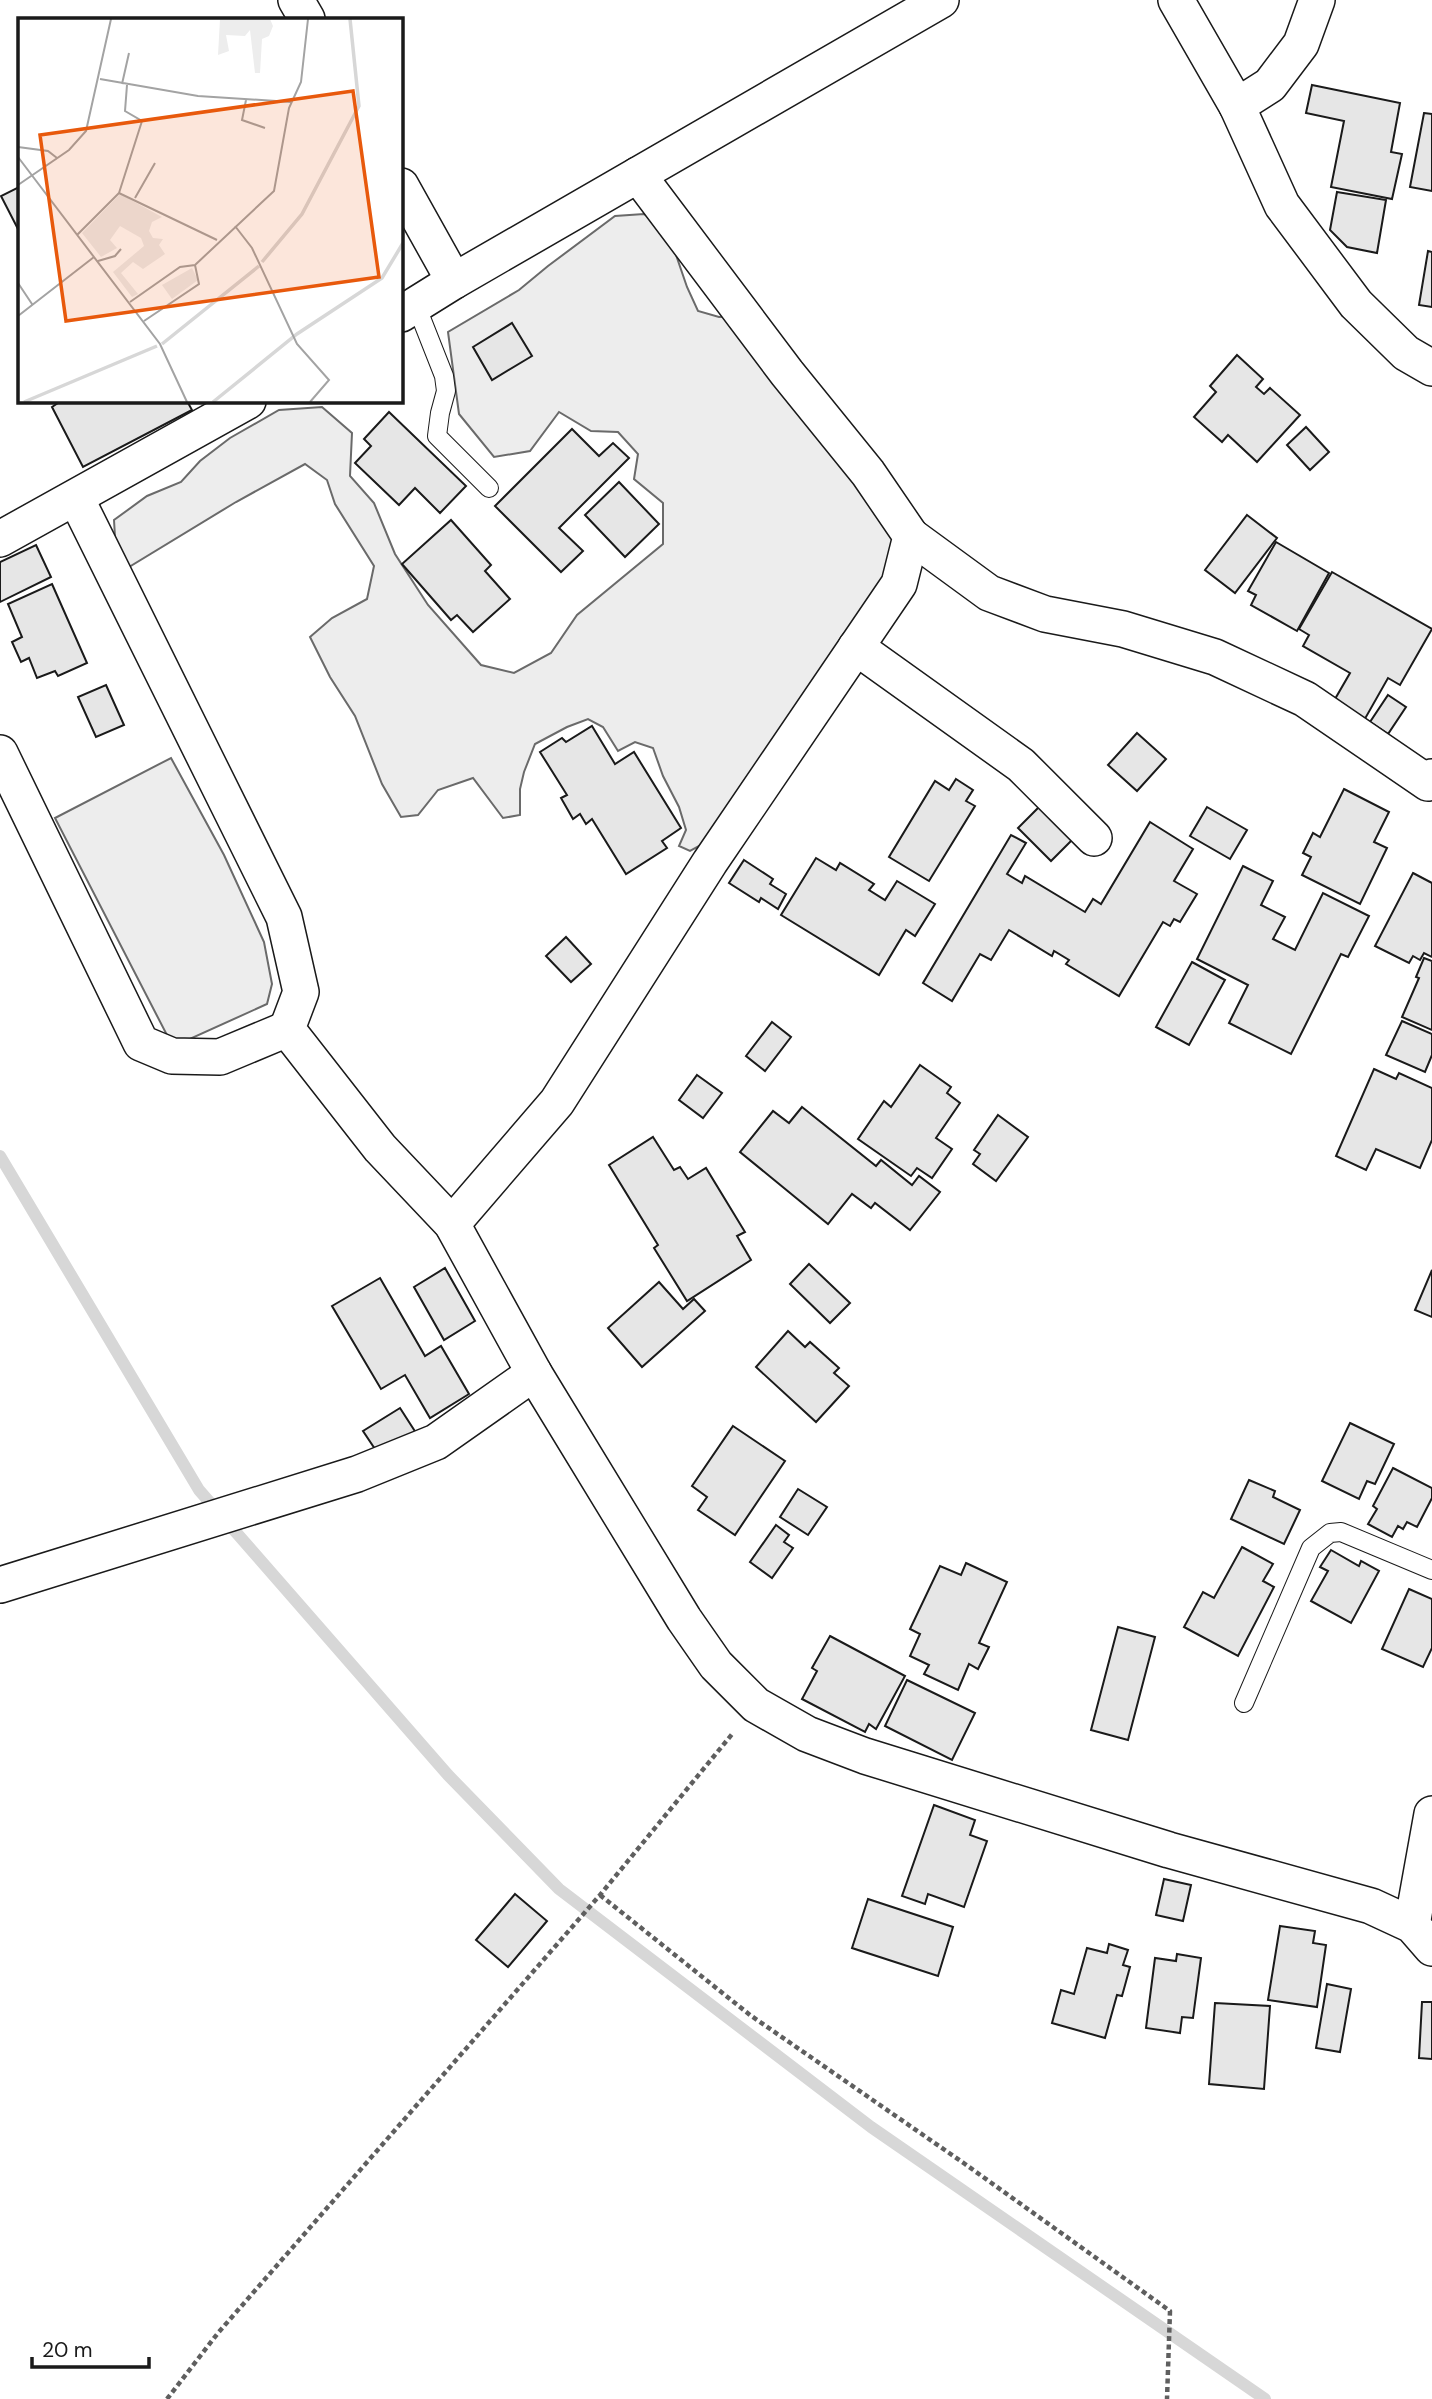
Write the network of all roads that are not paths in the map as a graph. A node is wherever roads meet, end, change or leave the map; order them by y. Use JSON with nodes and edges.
{"nodes":[{"id":1,"x":296,"y":0,"type":"edge"},
{"id":2,"x":941,"y":0,"type":"edge"},
{"id":3,"x":1176,"y":0,"type":"edge"},
{"id":4,"x":1317,"y":0,"type":"edge"},
{"id":5,"x":306,"y":18,"type":"edge"},
{"id":6,"x":1237,"y":106,"type":"junction"},
{"id":7,"x":638,"y":175,"type":"junction"},
{"id":8,"x":402,"y":188,"type":"edge"},
{"id":9,"x":454,"y":281,"type":"junction"},
{"id":10,"x":408,"y":310,"type":"edge"},
{"id":11,"x":1432,"y":368,"type":"edge"},
{"id":12,"x":246,"y":402,"type":"edge"},
{"id":13,"x":489,"y":488,"type":"dead end"},
{"id":14,"x":76,"y":498,"type":"junction"},
{"id":15,"x":911,"y":536,"type":"junction"},
{"id":16,"x":0,"y":539,"type":"edge"},
{"id":17,"x":856,"y":647,"type":"junction"},
{"id":18,"x":0,"y":753,"type":"edge"},
{"id":19,"x":1432,"y":777,"type":"edge"},
{"id":20,"x":1094,"y":838,"type":"dead end"},
{"id":21,"x":288,"y":1029,"type":"junction"},
{"id":22,"x":452,"y":1224,"type":"junction"},
{"id":23,"x":534,"y":1373,"type":"junction"},
{"id":24,"x":1432,"y":1570,"type":"edge"},
{"id":25,"x":0,"y":1585,"type":"edge"},
{"id":26,"x":1244,"y":1703,"type":"dead end"},
{"id":27,"x":1432,"y":1814,"type":"edge"},
{"id":28,"x":1422,"y":1937,"type":"edge"}],
"edges":[{"from":1,"to":5,"type":"street"},
{"from":2,"to":7,"type":"street"},
{"from":3,"to":6,"type":"street"},
{"from":4,"to":6,"type":"street"},
{"from":6,"to":11,"type":"street"},
{"from":7,"to":9,"type":"street"},
{"from":7,"to":15,"type":"street"},
{"from":8,"to":9,"type":"street"},
{"from":9,"to":10,"type":"street"},
{"from":10,"to":13,"type":"lane"},
{"from":12,"to":14,"type":"street"},
{"from":14,"to":16,"type":"street"},
{"from":14,"to":21,"type":"street"},
{"from":15,"to":17,"type":"street"},
{"from":15,"to":19,"type":"street"},
{"from":17,"to":20,"type":"street"},
{"from":17,"to":22,"type":"street"},
{"from":18,"to":21,"type":"street"},
{"from":21,"to":22,"type":"street"},
{"from":22,"to":23,"type":"street"},
{"from":23,"to":25,"type":"street"},
{"from":23,"to":28,"type":"street"},
{"from":24,"to":26,"type":"lane"},
{"from":27,"to":28,"type":"street"}]}
